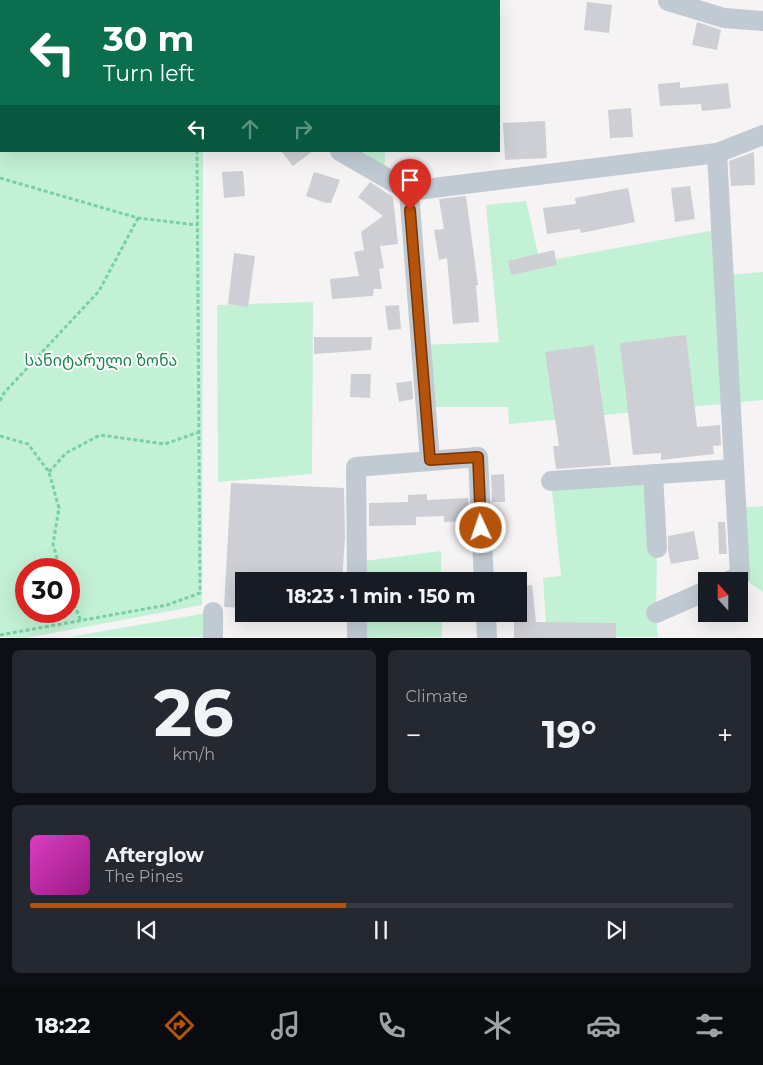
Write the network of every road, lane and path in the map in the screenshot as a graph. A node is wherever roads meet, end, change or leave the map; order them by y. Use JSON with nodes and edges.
{"nodes":[{"id":1,"x":668,"y":2,"type":"dead end"},
{"id":2,"x":763,"y":21,"type":"edge"},
{"id":3,"x":763,"y":135,"type":"edge"},
{"id":4,"x":197,"y":152,"type":"edge"},
{"id":5,"x":342,"y":152,"type":"edge"},
{"id":6,"x":717,"y":153,"type":"junction"},
{"id":7,"x":0,"y":178,"type":"edge"},
{"id":8,"x":409,"y":190,"type":"junction"},
{"id":9,"x":138,"y":218,"type":"junction"},
{"id":10,"x":197,"y":225,"type":"junction"},
{"id":11,"x":0,"y":401,"type":"edge"},
{"id":12,"x":199,"y":432,"type":"junction"},
{"id":13,"x":0,"y":436,"type":"edge"},
{"id":14,"x":430,"y":460,"type":"junction"},
{"id":15,"x":734,"y":469,"type":"junction"},
{"id":16,"x":49,"y":472,"type":"junction"},
{"id":17,"x":653,"y":474,"type":"junction"},
{"id":18,"x":551,"y":481,"type":"dead end"},
{"id":19,"x":657,"y":548,"type":"dead end"},
{"id":20,"x":57,"y":558,"type":"edge"},
{"id":21,"x":357,"y":572,"type":"edge"},
{"id":22,"x":484,"y":572,"type":"edge"},
{"id":23,"x":734,"y":572,"type":"edge"},
{"id":24,"x":698,"y":595,"type":"edge"},
{"id":25,"x":213,"y":612,"type":"dead end"},
{"id":26,"x":656,"y":613,"type":"dead end"},
{"id":27,"x":80,"y":620,"type":"edge"},
{"id":28,"x":357,"y":622,"type":"edge"},
{"id":29,"x":486,"y":622,"type":"edge"},
{"id":30,"x":64,"y":623,"type":"edge"},
{"id":31,"x":0,"y":635,"type":"edge"},
{"id":32,"x":213,"y":638,"type":"edge"},
{"id":33,"x":357,"y":638,"type":"edge"},
{"id":34,"x":487,"y":638,"type":"edge"}],
"edges":[{"from":1,"to":2,"type":"street"},
{"from":3,"to":6,"type":"street"},
{"from":4,"to":10,"type":"path"},
{"from":5,"to":8,"type":"street"},
{"from":6,"to":8,"type":"street"},
{"from":6,"to":15,"type":"street"},
{"from":7,"to":9,"type":"path"},
{"from":8,"to":14,"type":"street"},
{"from":9,"to":10,"type":"path"},
{"from":9,"to":11,"type":"path"},
{"from":10,"to":12,"type":"path"},
{"from":12,"to":16,"type":"path"},
{"from":12,"to":27,"type":"path"},
{"from":13,"to":16,"type":"path"},
{"from":14,"to":21,"type":"street"},
{"from":14,"to":22,"type":"street"},
{"from":15,"to":17,"type":"street"},
{"from":15,"to":23,"type":"street"},
{"from":16,"to":20,"type":"path"},
{"from":17,"to":18,"type":"street"},
{"from":17,"to":19,"type":"street"},
{"from":24,"to":26,"type":"street"},
{"from":25,"to":32,"type":"street"},
{"from":28,"to":33,"type":"street"},
{"from":29,"to":34,"type":"street"},
{"from":30,"to":31,"type":"path"}]}
